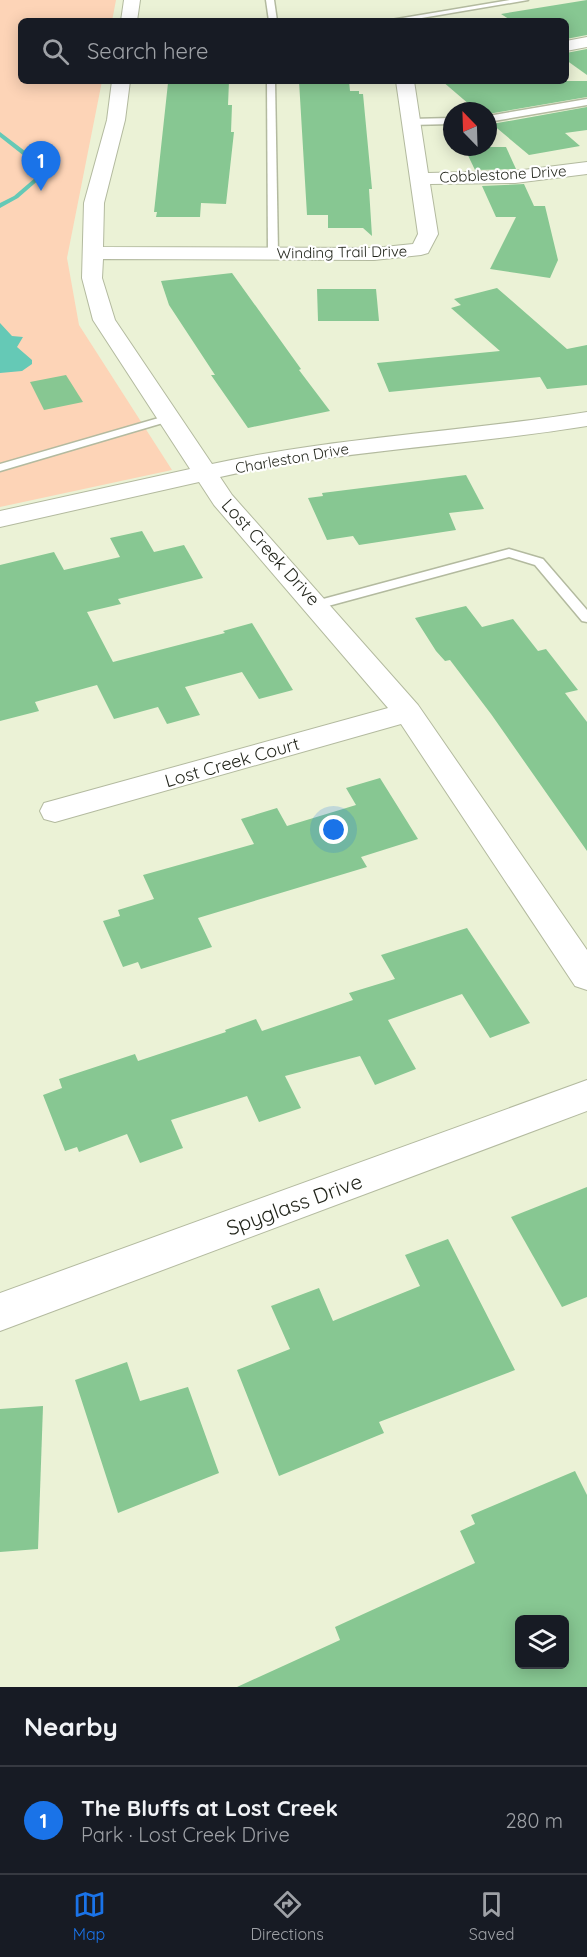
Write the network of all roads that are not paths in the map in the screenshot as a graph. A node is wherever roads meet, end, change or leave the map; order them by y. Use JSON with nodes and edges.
{"nodes":[{"id":1,"x":132,"y":0,"type":"edge"},
{"id":2,"x":270,"y":0,"type":"edge"},
{"id":3,"x":524,"y":0,"type":"edge"},
{"id":4,"x":129,"y":18,"type":"edge"},
{"id":5,"x":273,"y":18,"type":"edge"},
{"id":6,"x":408,"y":18,"type":"edge"},
{"id":7,"x":587,"y":42,"type":"edge"},
{"id":8,"x":569,"y":45,"type":"edge"},
{"id":9,"x":121,"y":84,"type":"edge"},
{"id":10,"x":271,"y":84,"type":"edge"},
{"id":11,"x":405,"y":84,"type":"edge"},
{"id":12,"x":587,"y":102,"type":"edge"},
{"id":13,"x":497,"y":117,"type":"edge"},
{"id":14,"x":443,"y":121,"type":"edge"},
{"id":15,"x":410,"y":122,"type":"junction"},
{"id":16,"x":587,"y":168,"type":"edge"},
{"id":17,"x":420,"y":179,"type":"junction"},
{"id":18,"x":91,"y":253,"type":"junction"},
{"id":19,"x":273,"y":254,"type":"junction"},
{"id":20,"x":169,"y":418,"type":"junction"},
{"id":21,"x":587,"y":419,"type":"edge"},
{"id":22,"x":0,"y":468,"type":"edge"},
{"id":23,"x":207,"y":474,"type":"junction"},
{"id":24,"x":1,"y":517,"type":"edge"},
{"id":25,"x":317,"y":604,"type":"junction"},
{"id":26,"x":587,"y":618,"type":"edge"},
{"id":27,"x":408,"y":712,"type":"junction"},
{"id":28,"x":55,"y":811,"type":"dead end"},
{"id":29,"x":587,"y":977,"type":"edge"},
{"id":30,"x":587,"y":1095,"type":"edge"},
{"id":31,"x":0,"y":1312,"type":"edge"}],
"edges":[{"from":1,"to":4,"type":"street"},
{"from":2,"to":5,"type":"lane"},
{"from":3,"to":6,"type":"lane"},
{"from":7,"to":8,"type":"street"},
{"from":9,"to":18,"type":"street","name":"Lost Creek Drive"},
{"from":10,"to":19,"type":"lane"},
{"from":11,"to":15,"type":"street","name":"Winding Trail Drive"},
{"from":12,"to":13,"type":"lane"},
{"from":14,"to":15,"type":"lane"},
{"from":15,"to":17,"type":"street","name":"Winding Trail Drive"},
{"from":16,"to":17,"type":"street","name":"Cobblestone Drive"},
{"from":17,"to":19,"type":"street","name":"Winding Trail Drive"},
{"from":18,"to":19,"type":"street","name":"Winding Trail Drive"},
{"from":18,"to":20,"type":"street","name":"Lost Creek Drive"},
{"from":20,"to":22,"type":"lane"},
{"from":20,"to":23,"type":"street","name":"Lost Creek Drive"},
{"from":21,"to":23,"type":"street","name":"Charleston Drive"},
{"from":23,"to":24,"type":"street","name":"Charleston Drive"},
{"from":23,"to":25,"type":"street","name":"Lost Creek Drive"},
{"from":25,"to":26,"type":"lane"},
{"from":25,"to":27,"type":"street","name":"Lost Creek Drive"},
{"from":27,"to":28,"type":"street","name":"Lost Creek Court"},
{"from":27,"to":29,"type":"street","name":"Lost Creek Drive"},
{"from":30,"to":31,"type":"street","name":"Spyglass Drive"}]}
